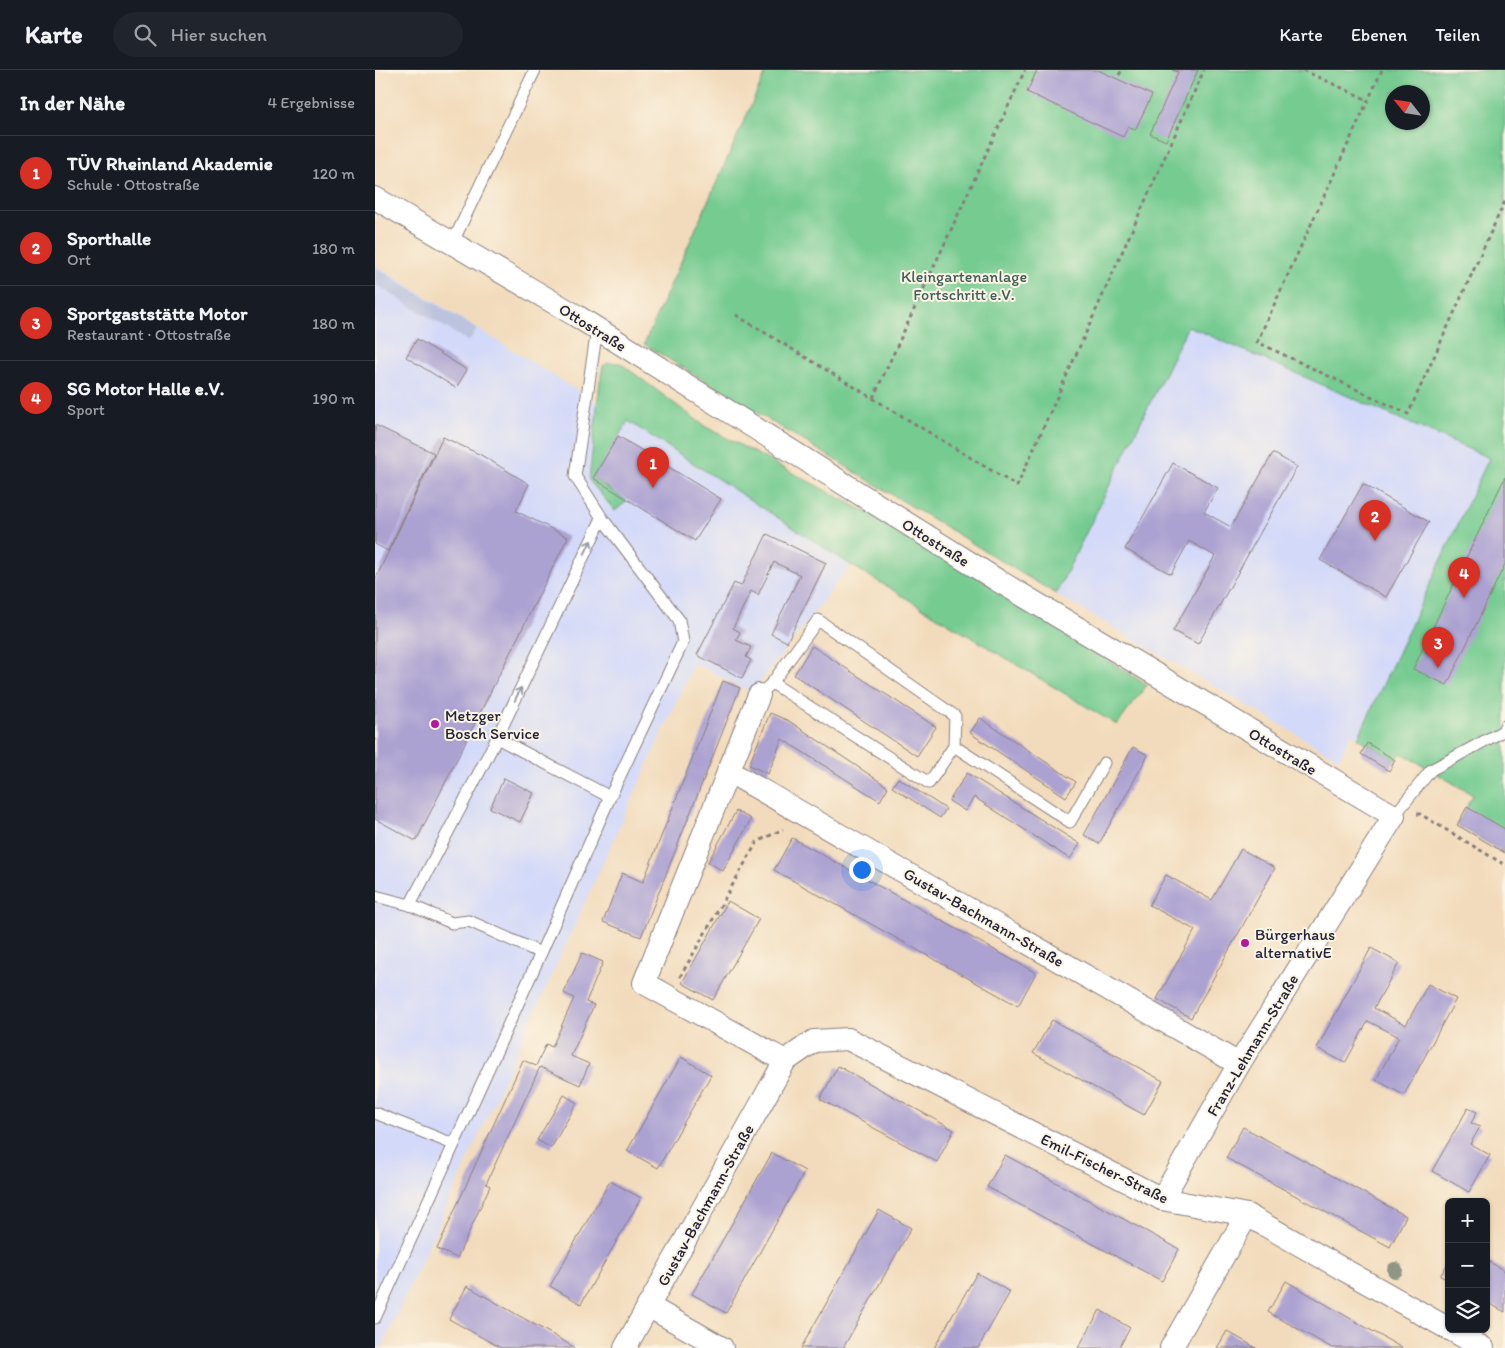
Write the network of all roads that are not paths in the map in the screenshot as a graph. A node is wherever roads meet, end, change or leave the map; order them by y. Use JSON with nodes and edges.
{"nodes":[{"id":1,"x":535,"y":70,"type":"edge"},
{"id":2,"x":375,"y":198,"type":"edge"},
{"id":3,"x":452,"y":244,"type":"junction"},
{"id":4,"x":597,"y":329,"type":"junction"},
{"id":5,"x":602,"y":518,"type":"junction"},
{"id":6,"x":766,"y":689,"type":"junction"},
{"id":7,"x":1505,"y":726,"type":"edge"},
{"id":8,"x":497,"y":738,"type":"junction"},
{"id":9,"x":954,"y":746,"type":"junction"},
{"id":10,"x":1104,"y":763,"type":"dead end"},
{"id":11,"x":728,"y":770,"type":"junction"},
{"id":12,"x":609,"y":798,"type":"junction"},
{"id":13,"x":1393,"y":816,"type":"junction"},
{"id":14,"x":375,"y":896,"type":"edge"},
{"id":15,"x":410,"y":905,"type":"junction"},
{"id":16,"x":541,"y":954,"type":"junction"},
{"id":17,"x":814,"y":1041,"type":"joint"},
{"id":18,"x":785,"y":1061,"type":"junction"},
{"id":19,"x":1239,"y":1064,"type":"junction"},
{"id":20,"x":375,"y":1113,"type":"edge"},
{"id":21,"x":453,"y":1144,"type":"junction"},
{"id":22,"x":1162,"y":1199,"type":"junction"},
{"id":23,"x":1247,"y":1215,"type":"junction"},
{"id":24,"x":378,"y":1305,"type":"edge"},
{"id":25,"x":648,"y":1306,"type":"junction"},
{"id":26,"x":375,"y":1318,"type":"edge"},
{"id":27,"x":1445,"y":1327,"type":"edge"},
{"id":28,"x":1456,"y":1333,"type":"edge"},
{"id":29,"x":625,"y":1348,"type":"edge"},
{"id":30,"x":722,"y":1348,"type":"edge"},
{"id":31,"x":1171,"y":1348,"type":"edge"},
{"id":32,"x":1483,"y":1348,"type":"edge"}],
"edges":[{"from":1,"to":3,"type":"lane"},
{"from":2,"to":3,"type":"street","name":"Ottostraße"},
{"from":3,"to":4,"type":"street","name":"Ottostraße"},
{"from":4,"to":5,"type":"lane"},
{"from":4,"to":13,"type":"street","name":"Ottostraße"},
{"from":8,"to":5,"type":"lane","one_way":true},
{"from":5,"to":12,"type":"lane"},
{"from":6,"to":9,"type":"lane"},
{"from":6,"to":9,"type":"lane"},
{"from":6,"to":11,"type":"street"},
{"from":7,"to":13,"type":"lane"},
{"from":8,"to":12,"type":"lane"},
{"from":8,"to":15,"type":"lane"},
{"from":9,"to":10,"type":"lane"},
{"from":11,"to":18,"type":"street"},
{"from":11,"to":19,"type":"street","name":"Gustav-Bachmann-Straße"},
{"from":12,"to":16,"type":"lane"},
{"from":13,"to":19,"type":"street","name":"Franz-Lehmann-Straße"},
{"from":14,"to":15,"type":"lane"},
{"from":15,"to":16,"type":"lane"},
{"from":16,"to":21,"type":"lane"},
{"from":17,"to":18,"type":"street","name":"Gustav-Bachmann-Straße"},
{"from":17,"to":22,"type":"street","name":"Emil-Fischer-Straße"},
{"from":18,"to":25,"type":"street","name":"Gustav-Bachmann-Straße"},
{"from":19,"to":22,"type":"street","name":"Franz-Lehmann-Straße"},
{"from":20,"to":21,"type":"lane"},
{"from":21,"to":24,"type":"lane"},
{"from":22,"to":23,"type":"street","name":"Emil-Fischer-Straße"},
{"from":23,"to":27,"type":"street","name":"Emil-Fischer-Straße"},
{"from":23,"to":31,"type":"street"},
{"from":24,"to":26,"type":"lane"},
{"from":25,"to":29,"type":"street","name":"Gustav-Bachmann-Straße"},
{"from":25,"to":30,"type":"street"},
{"from":28,"to":32,"type":"street","name":"Emil-Fischer-Straße"}]}
